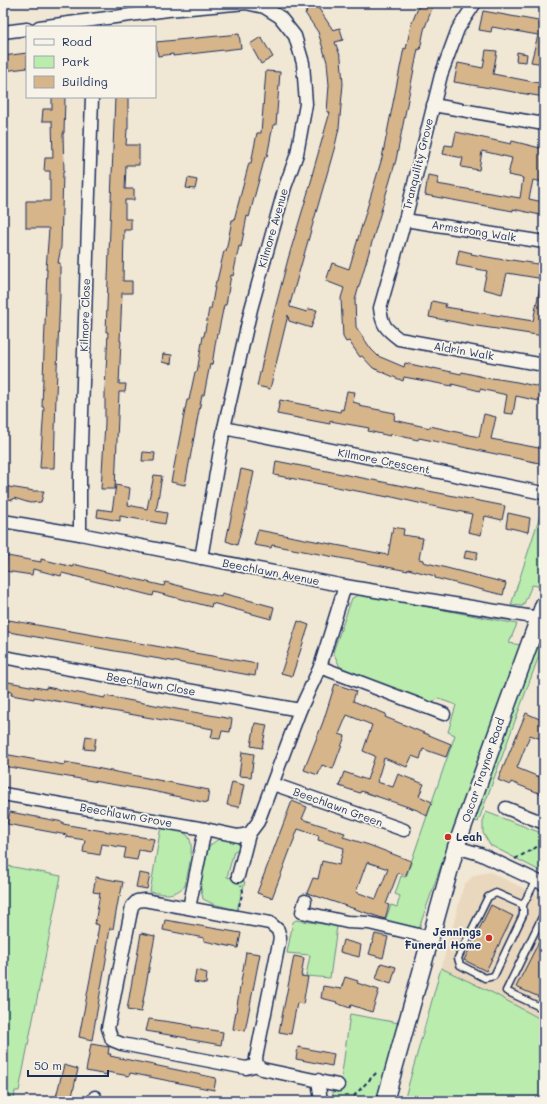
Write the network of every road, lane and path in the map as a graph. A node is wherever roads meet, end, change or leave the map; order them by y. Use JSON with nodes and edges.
{"nodes":[{"id":1,"x":476,"y":3,"type":"edge"},
{"id":2,"x":168,"y":6,"type":"edge"},
{"id":3,"x":94,"y":23,"type":"edge"},
{"id":4,"x":53,"y":26,"type":"edge"},
{"id":5,"x":26,"y":29,"type":"edge"},
{"id":6,"x":3,"y":32,"type":"edge"},
{"id":7,"x":92,"y":98,"type":"edge"},
{"id":8,"x":433,"y":105,"type":"junction"},
{"id":9,"x":544,"y":124,"type":"edge"},
{"id":10,"x":405,"y":220,"type":"junction"},
{"id":11,"x":544,"y":242,"type":"edge"},
{"id":12,"x":386,"y":330,"type":"joint"},
{"id":13,"x":544,"y":365,"type":"edge"},
{"id":14,"x":224,"y":428,"type":"junction"},
{"id":15,"x":543,"y":493,"type":"dead end"},
{"id":16,"x":3,"y":521,"type":"edge"},
{"id":17,"x":80,"y":534,"type":"junction"},
{"id":18,"x":201,"y":558,"type":"junction"},
{"id":19,"x":345,"y":586,"type":"junction"},
{"id":20,"x":542,"y":611,"type":"edge"},
{"id":21,"x":3,"y":658,"type":"edge"},
{"id":22,"x":320,"y":667,"type":"junction"},
{"id":23,"x":300,"y":710,"type":"junction"},
{"id":24,"x":444,"y":714,"type":"dead end"},
{"id":25,"x":273,"y":784,"type":"junction"},
{"id":26,"x":3,"y":794,"type":"edge"},
{"id":27,"x":506,"y":808,"type":"dead end"},
{"id":28,"x":544,"y":823,"type":"edge"},
{"id":29,"x":205,"y":829,"type":"junction"},
{"id":30,"x":404,"y":830,"type":"dead end"},
{"id":31,"x":249,"y":834,"type":"junction"},
{"id":32,"x":544,"y":843,"type":"edge"},
{"id":33,"x":456,"y":847,"type":"junction"},
{"id":34,"x":511,"y":868,"type":"junction"},
{"id":35,"x":238,"y":876,"type":"joint"},
{"id":36,"x":540,"y":882,"type":"edge"},
{"id":37,"x":305,"y":901,"type":"dead end"},
{"id":38,"x":523,"y":905,"type":"junction"},
{"id":39,"x":188,"y":908,"type":"junction"},
{"id":40,"x":543,"y":915,"type":"edge"},
{"id":41,"x":236,"y":917,"type":"junction"},
{"id":42,"x":431,"y":938,"type":"junction"},
{"id":43,"x":540,"y":1007,"type":"dead end"},
{"id":44,"x":257,"y":1064,"type":"junction"},
{"id":45,"x":377,"y":1072,"type":"dead end"},
{"id":46,"x":318,"y":1080,"type":"junction"},
{"id":47,"x":338,"y":1084,"type":"dead end"},
{"id":48,"x":321,"y":1101,"type":"edge"},
{"id":49,"x":349,"y":1101,"type":"edge"},
{"id":50,"x":385,"y":1101,"type":"edge"}],
"edges":[{"from":1,"to":8,"type":"street","name":"Tranquility Grove"},
{"from":2,"to":3,"type":"street","name":"Kilmore Avenue"},
{"from":2,"to":14,"type":"street","name":"Kilmore Avenue"},
{"from":3,"to":4,"type":"street","name":"Kilmore Avenue"},
{"from":5,"to":6,"type":"street"},
{"from":7,"to":17,"type":"street","name":"Kilmore Close"},
{"from":8,"to":9,"type":"street"},
{"from":8,"to":10,"type":"street","name":"Tranquility Grove"},
{"from":10,"to":11,"type":"street","name":"Armstrong Walk"},
{"from":10,"to":12,"type":"street","name":"Tranquility Grove"},
{"from":12,"to":13,"type":"street","name":"Aldrin Walk"},
{"from":14,"to":15,"type":"street","name":"Kilmore Crescent"},
{"from":14,"to":18,"type":"street","name":"Kilmore Avenue"},
{"from":16,"to":17,"type":"street","name":"Beechlawn Avenue"},
{"from":17,"to":18,"type":"street","name":"Beechlawn Avenue"},
{"from":18,"to":19,"type":"street","name":"Beechlawn Avenue"},
{"from":19,"to":20,"type":"street","name":"Beechlawn Avenue"},
{"from":19,"to":22,"type":"street"},
{"from":20,"to":33,"type":"main road","name":"Oscar Traynor Road"},
{"from":21,"to":23,"type":"street","name":"Beechlawn Close"},
{"from":22,"to":23,"type":"street"},
{"from":22,"to":24,"type":"street"},
{"from":23,"to":25,"type":"street"},
{"from":25,"to":30,"type":"street","name":"Beechlawn Green"},
{"from":25,"to":31,"type":"street"},
{"from":26,"to":29,"type":"street","name":"Beechlawn Grove"},
{"from":27,"to":28,"type":"street"},
{"from":29,"to":31,"type":"street","name":"Beechlawn Grove"},
{"from":29,"to":39,"type":"street"},
{"from":31,"to":35,"type":"street"},
{"from":32,"to":34,"type":"path"},
{"from":33,"to":34,"type":"street"},
{"from":33,"to":42,"type":"main road","name":"Oscar Traynor Road"},
{"from":34,"to":36,"type":"street"},
{"from":35,"to":41,"type":"path"},
{"from":36,"to":38,"type":"lane"},
{"from":37,"to":42,"type":"street"},
{"from":38,"to":38,"type":"lane"},
{"from":39,"to":41,"type":"street"},
{"from":39,"to":44,"type":"street"},
{"from":40,"to":43,"type":"lane"},
{"from":41,"to":44,"type":"street"},
{"from":42,"to":50,"type":"main road","name":"Oscar Traynor Road"},
{"from":44,"to":46,"type":"street"},
{"from":45,"to":49,"type":"path"},
{"from":46,"to":47,"type":"street"},
{"from":46,"to":48,"type":"street"}]}
